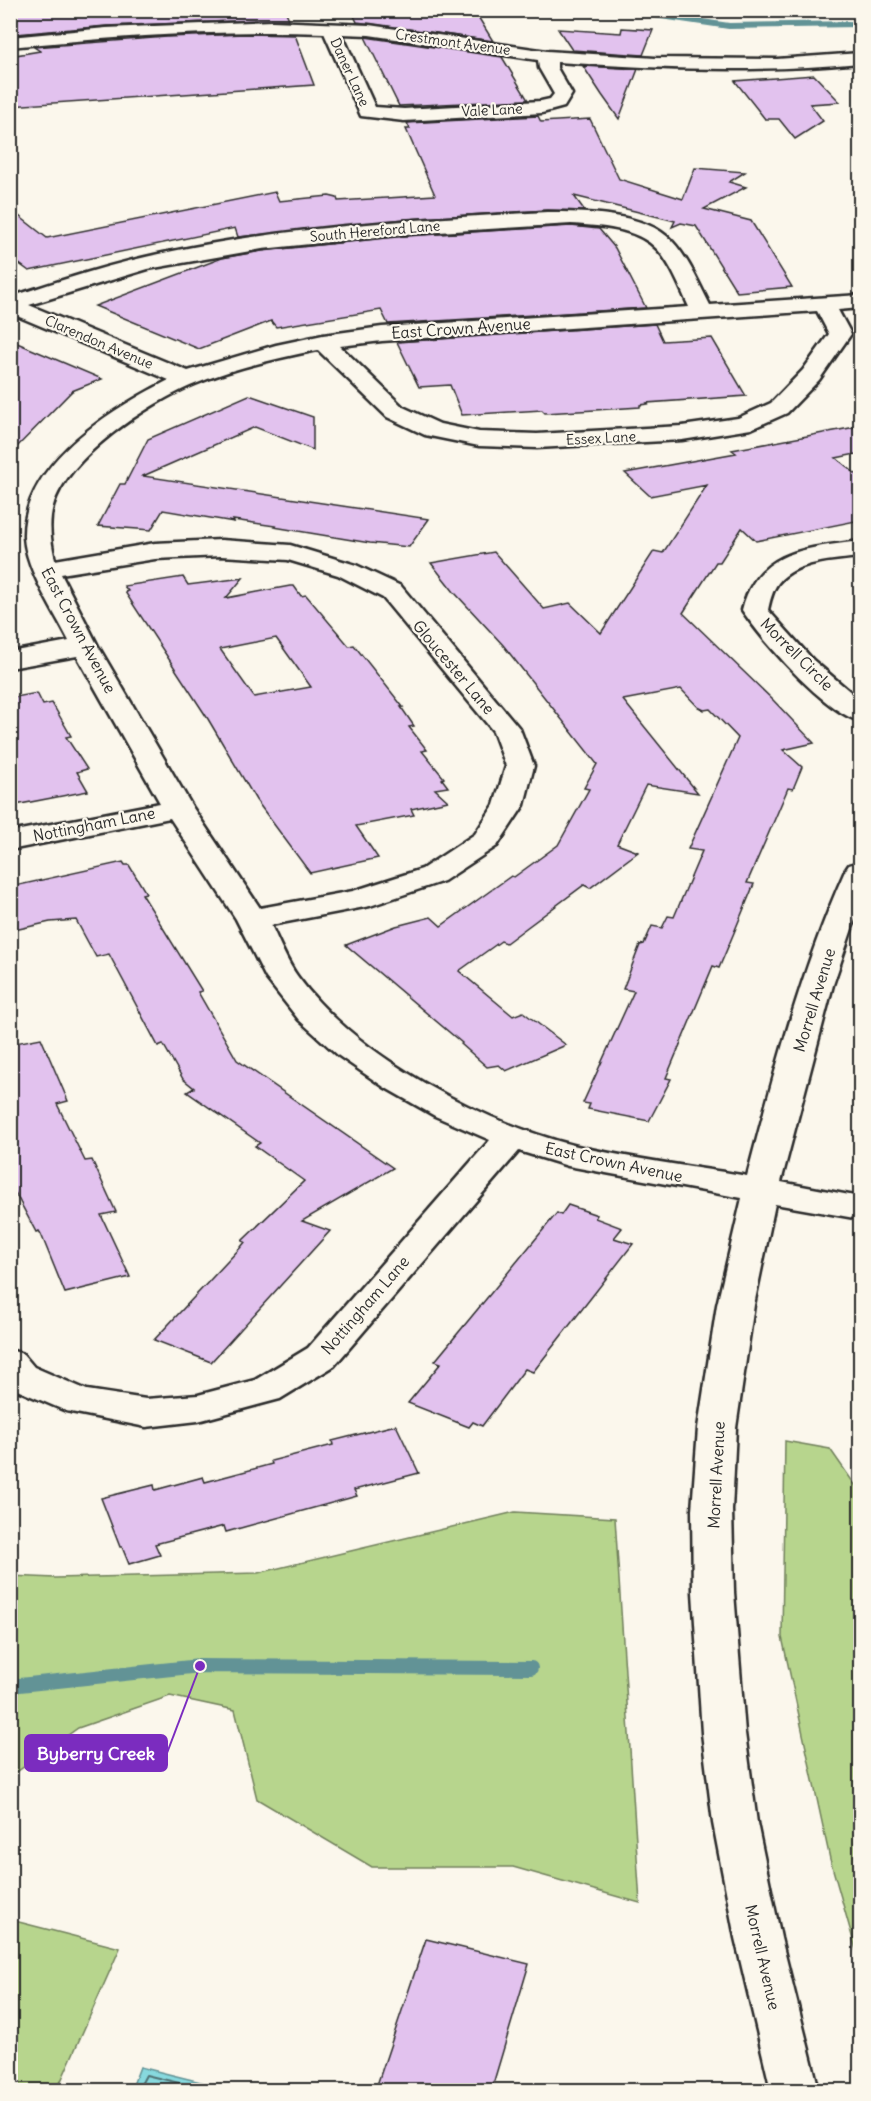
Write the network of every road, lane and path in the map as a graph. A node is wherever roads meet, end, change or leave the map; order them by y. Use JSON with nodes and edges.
{"nodes":[{"id":1,"x":330,"y":28,"type":"junction"},
{"id":2,"x":10,"y":42,"type":"edge"},
{"id":3,"x":547,"y":56,"type":"junction"},
{"id":4,"x":861,"y":58,"type":"edge"},
{"id":5,"x":840,"y":61,"type":"junction"},
{"id":6,"x":854,"y":75,"type":"dead end"},
{"id":7,"x":374,"y":113,"type":"joint"},
{"id":8,"x":861,"y":302,"type":"edge"},
{"id":9,"x":10,"y":304,"type":"edge"},
{"id":10,"x":824,"y":304,"type":"junction"},
{"id":11,"x":703,"y":312,"type":"junction"},
{"id":12,"x":322,"y":342,"type":"junction"},
{"id":13,"x":187,"y":379,"type":"junction"},
{"id":14,"x":861,"y":549,"type":"edge"},
{"id":15,"x":45,"y":569,"type":"junction"},
{"id":16,"x":85,"y":646,"type":"junction"},
{"id":17,"x":10,"y":660,"type":"edge"},
{"id":18,"x":861,"y":712,"type":"edge"},
{"id":19,"x":178,"y":808,"type":"junction"},
{"id":20,"x":10,"y":841,"type":"edge"},
{"id":21,"x":861,"y":871,"type":"edge"},
{"id":22,"x":252,"y":919,"type":"junction"},
{"id":23,"x":512,"y":1137,"type":"junction"},
{"id":24,"x":759,"y":1191,"type":"junction"},
{"id":25,"x":861,"y":1208,"type":"edge"},
{"id":26,"x":10,"y":1363,"type":"edge"},
{"id":27,"x":795,"y":2091,"type":"edge"}],
"edges":[{"from":1,"to":2,"type":"street","name":"Crestmont Avenue"},
{"from":1,"to":3,"type":"street","name":"Crestmont Avenue"},
{"from":1,"to":7,"type":"street","name":"Daner Lane"},
{"from":3,"to":5,"type":"street","name":"Crestmont Avenue"},
{"from":3,"to":7,"type":"street","name":"Vale Lane"},
{"from":4,"to":5,"type":"street","name":"Crestmont Avenue"},
{"from":5,"to":6,"type":"street"},
{"from":8,"to":10,"type":"street","name":"East Crown Avenue"},
{"from":9,"to":11,"type":"street","name":"South Hereford Lane"},
{"from":9,"to":13,"type":"street","name":"Clarendon Avenue"},
{"from":10,"to":11,"type":"street","name":"East Crown Avenue"},
{"from":10,"to":12,"type":"street","name":"Essex Lane"},
{"from":11,"to":12,"type":"street","name":"East Crown Avenue"},
{"from":12,"to":13,"type":"street","name":"East Crown Avenue"},
{"from":13,"to":15,"type":"street","name":"East Crown Avenue"},
{"from":14,"to":18,"type":"street","name":"Morrell Circle"},
{"from":15,"to":16,"type":"street","name":"East Crown Avenue"},
{"from":15,"to":22,"type":"street","name":"Gloucester Lane"},
{"from":16,"to":17,"type":"street"},
{"from":16,"to":19,"type":"street","name":"East Crown Avenue"},
{"from":19,"to":20,"type":"street","name":"Nottingham Lane"},
{"from":19,"to":22,"type":"street","name":"East Crown Avenue"},
{"from":21,"to":24,"type":"street","name":"Morrell Avenue"},
{"from":22,"to":23,"type":"street","name":"East Crown Avenue"},
{"from":23,"to":24,"type":"street","name":"East Crown Avenue"},
{"from":23,"to":26,"type":"street","name":"Nottingham Lane"},
{"from":24,"to":25,"type":"street","name":"East Crown Avenue"},
{"from":24,"to":27,"type":"street","name":"Morrell Avenue"}]}
